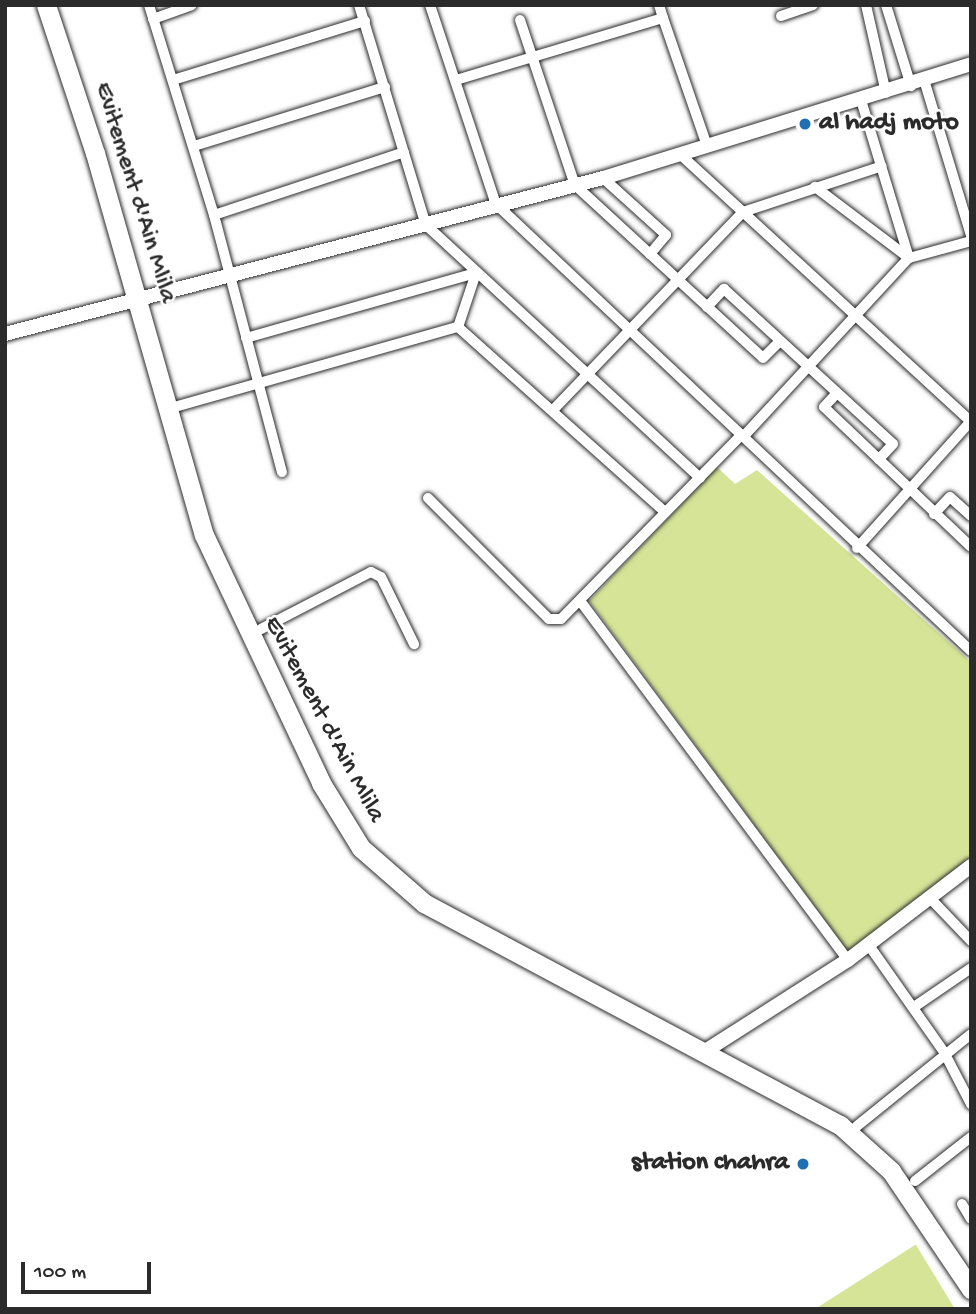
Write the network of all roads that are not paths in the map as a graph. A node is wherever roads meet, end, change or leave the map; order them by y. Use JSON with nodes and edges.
{"nodes":[{"id":1,"x":46,"y":5,"type":"edge"},
{"id":2,"x":56,"y":5,"type":"edge"},
{"id":3,"x":149,"y":5,"type":"edge"},
{"id":4,"x":192,"y":5,"type":"edge"},
{"id":5,"x":359,"y":5,"type":"edge"},
{"id":6,"x":430,"y":5,"type":"edge"},
{"id":7,"x":659,"y":5,"type":"edge"},
{"id":8,"x":813,"y":5,"type":"edge"},
{"id":9,"x":866,"y":5,"type":"edge"},
{"id":10,"x":886,"y":5,"type":"edge"},
{"id":11,"x":780,"y":16,"type":"dead end"},
{"id":12,"x":663,"y":18,"type":"junction"},
{"id":13,"x":153,"y":19,"type":"junction"},
{"id":14,"x":520,"y":20,"type":"dead end"},
{"id":15,"x":365,"y":21,"type":"junction"},
{"id":16,"x":532,"y":57,"type":"junction"},
{"id":17,"x":971,"y":64,"type":"edge"},
{"id":18,"x":173,"y":80,"type":"junction"},
{"id":19,"x":456,"y":80,"type":"junction"},
{"id":20,"x":918,"y":84,"type":"junction"},
{"id":21,"x":385,"y":87,"type":"junction"},
{"id":22,"x":887,"y":93,"type":"junction"},
{"id":23,"x":861,"y":100,"type":"junction"},
{"id":24,"x":194,"y":146,"type":"junction"},
{"id":25,"x":707,"y":146,"type":"junction"},
{"id":26,"x":404,"y":152,"type":"junction"},
{"id":27,"x":682,"y":156,"type":"junction"},
{"id":28,"x":882,"y":166,"type":"junction"},
{"id":29,"x":603,"y":178,"type":"junction"},
{"id":30,"x":575,"y":185,"type":"junction"},
{"id":31,"x":815,"y":187,"type":"junction"},
{"id":32,"x":496,"y":204,"type":"junction"},
{"id":33,"x":743,"y":212,"type":"junction"},
{"id":34,"x":214,"y":215,"type":"junction"},
{"id":35,"x":426,"y":225,"type":"junction"},
{"id":36,"x":971,"y":234,"type":"edge"},
{"id":37,"x":971,"y":241,"type":"edge"},
{"id":38,"x":650,"y":254,"type":"junction"},
{"id":39,"x":909,"y":258,"type":"junction"},
{"id":40,"x":229,"y":273,"type":"junction"},
{"id":41,"x":476,"y":273,"type":"junction"},
{"id":42,"x":677,"y":278,"type":"junction"},
{"id":43,"x":144,"y":299,"type":"junction"},
{"id":44,"x":707,"y":307,"type":"junction"},
{"id":45,"x":857,"y":317,"type":"junction"},
{"id":46,"x":458,"y":327,"type":"junction"},
{"id":47,"x":629,"y":328,"type":"junction"},
{"id":48,"x":5,"y":334,"type":"edge"},
{"id":49,"x":246,"y":338,"type":"junction"},
{"id":50,"x":780,"y":341,"type":"junction"},
{"id":51,"x":810,"y":368,"type":"junction"},
{"id":52,"x":589,"y":373,"type":"junction"},
{"id":53,"x":259,"y":382,"type":"junction"},
{"id":54,"x":837,"y":393,"type":"junction"},
{"id":55,"x":178,"y":406,"type":"junction"},
{"id":56,"x":554,"y":409,"type":"junction"},
{"id":57,"x":971,"y":422,"type":"edge"},
{"id":58,"x":742,"y":436,"type":"junction"},
{"id":59,"x":879,"y":458,"type":"junction"},
{"id":60,"x":282,"y":472,"type":"dead end"},
{"id":61,"x":700,"y":478,"type":"junction"},
{"id":62,"x":905,"y":488,"type":"junction"},
{"id":63,"x":428,"y":498,"type":"dead end"},
{"id":64,"x":665,"y":512,"type":"junction"},
{"id":65,"x":934,"y":514,"type":"junction"},
{"id":66,"x":971,"y":516,"type":"edge"},
{"id":67,"x":971,"y":547,"type":"edge"},
{"id":68,"x":857,"y":548,"type":"junction"},
{"id":69,"x":581,"y":602,"type":"junction"},
{"id":70,"x":261,"y":629,"type":"junction"},
{"id":71,"x":414,"y":643,"type":"dead end"},
{"id":72,"x":970,"y":648,"type":"edge"},
{"id":73,"x":971,"y":866,"type":"edge"},
{"id":74,"x":929,"y":897,"type":"junction"},
{"id":75,"x":971,"y":942,"type":"edge"},
{"id":76,"x":868,"y":944,"type":"junction"},
{"id":77,"x":848,"y":960,"type":"junction"},
{"id":78,"x":971,"y":968,"type":"edge"},
{"id":79,"x":914,"y":1007,"type":"junction"},
{"id":80,"x":971,"y":1034,"type":"edge"},
{"id":81,"x":709,"y":1046,"type":"junction"},
{"id":82,"x":944,"y":1052,"type":"junction"},
{"id":83,"x":971,"y":1104,"type":"edge"},
{"id":84,"x":857,"y":1126,"type":"junction"},
{"id":85,"x":971,"y":1137,"type":"edge"},
{"id":86,"x":915,"y":1181,"type":"junction"},
{"id":87,"x":962,"y":1204,"type":"dead end"},
{"id":88,"x":971,"y":1219,"type":"edge"},
{"id":89,"x":971,"y":1269,"type":"edge"},
{"id":90,"x":971,"y":1289,"type":"edge"}],
"edges":[{"from":1,"to":43,"type":"highway","name":"Evitement d'Ain Mlila"},
{"from":2,"to":43,"type":"highway","name":"Evitement d'Ain Mlila"},
{"from":3,"to":13,"type":"street"},
{"from":4,"to":13,"type":"street"},
{"from":5,"to":15,"type":"street"},
{"from":6,"to":19,"type":"street"},
{"from":7,"to":12,"type":"street"},
{"from":8,"to":11,"type":"street"},
{"from":9,"to":22,"type":"street"},
{"from":10,"to":20,"type":"street"},
{"from":12,"to":16,"type":"street"},
{"from":12,"to":25,"type":"street"},
{"from":13,"to":18,"type":"street"},
{"from":14,"to":16,"type":"street"},
{"from":15,"to":18,"type":"street"},
{"from":15,"to":21,"type":"street"},
{"from":16,"to":19,"type":"street"},
{"from":16,"to":30,"type":"street"},
{"from":17,"to":20,"type":"street"},
{"from":18,"to":24,"type":"street"},
{"from":19,"to":32,"type":"street"},
{"from":20,"to":22,"type":"street"},
{"from":20,"to":36,"type":"street"},
{"from":21,"to":24,"type":"street"},
{"from":21,"to":26,"type":"street"},
{"from":22,"to":23,"type":"street"},
{"from":23,"to":25,"type":"street"},
{"from":23,"to":28,"type":"street"},
{"from":24,"to":34,"type":"street"},
{"from":25,"to":27,"type":"street"},
{"from":26,"to":34,"type":"street"},
{"from":26,"to":35,"type":"street"},
{"from":27,"to":29,"type":"street"},
{"from":27,"to":33,"type":"street"},
{"from":28,"to":31,"type":"street"},
{"from":28,"to":39,"type":"street"},
{"from":29,"to":30,"type":"street"},
{"from":29,"to":38,"type":"street"},
{"from":30,"to":32,"type":"street"},
{"from":30,"to":38,"type":"street"},
{"from":31,"to":33,"type":"street"},
{"from":31,"to":39,"type":"street"},
{"from":32,"to":35,"type":"street"},
{"from":32,"to":47,"type":"street"},
{"from":33,"to":42,"type":"street"},
{"from":33,"to":45,"type":"street"},
{"from":34,"to":40,"type":"street"},
{"from":35,"to":40,"type":"street"},
{"from":35,"to":41,"type":"street"},
{"from":37,"to":39,"type":"street"},
{"from":38,"to":42,"type":"street"},
{"from":39,"to":45,"type":"street"},
{"from":40,"to":43,"type":"street"},
{"from":40,"to":49,"type":"street"},
{"from":41,"to":46,"type":"street"},
{"from":41,"to":49,"type":"street"},
{"from":41,"to":52,"type":"street"},
{"from":42,"to":44,"type":"street"},
{"from":42,"to":47,"type":"street"},
{"from":43,"to":48,"type":"street"},
{"from":43,"to":55,"type":"highway","name":"Evitement d'Ain Mlila"},
{"from":43,"to":81,"type":"highway","name":"Evitement d'Ain Mlila"},
{"from":44,"to":50,"type":"street"},
{"from":44,"to":50,"type":"street"},
{"from":45,"to":51,"type":"street"},
{"from":45,"to":57,"type":"street"},
{"from":46,"to":53,"type":"street"},
{"from":46,"to":56,"type":"street"},
{"from":47,"to":52,"type":"street"},
{"from":47,"to":58,"type":"street"},
{"from":49,"to":53,"type":"street"},
{"from":50,"to":51,"type":"street"},
{"from":51,"to":54,"type":"street"},
{"from":51,"to":58,"type":"street"},
{"from":52,"to":56,"type":"street"},
{"from":52,"to":61,"type":"street"},
{"from":53,"to":55,"type":"street"},
{"from":53,"to":60,"type":"street"},
{"from":54,"to":59,"type":"street"},
{"from":54,"to":59,"type":"street"},
{"from":55,"to":70,"type":"highway","name":"Evitement d'Ain Mlila"},
{"from":56,"to":64,"type":"street"},
{"from":57,"to":62,"type":"street"},
{"from":58,"to":61,"type":"street"},
{"from":58,"to":68,"type":"street"},
{"from":59,"to":62,"type":"street"},
{"from":61,"to":64,"type":"street"},
{"from":62,"to":65,"type":"street"},
{"from":62,"to":68,"type":"street"},
{"from":63,"to":69,"type":"street"},
{"from":64,"to":69,"type":"street"},
{"from":65,"to":66,"type":"street"},
{"from":65,"to":67,"type":"street"},
{"from":68,"to":72,"type":"street"},
{"from":69,"to":77,"type":"street"},
{"from":70,"to":71,"type":"street"},
{"from":70,"to":81,"type":"highway","name":"Evitement d'Ain Mlila"},
{"from":73,"to":74,"type":"street"},
{"from":74,"to":75,"type":"street"},
{"from":74,"to":76,"type":"street"},
{"from":76,"to":77,"type":"street"},
{"from":76,"to":79,"type":"street"},
{"from":77,"to":81,"type":"street"},
{"from":78,"to":79,"type":"street"},
{"from":79,"to":82,"type":"street"},
{"from":80,"to":82,"type":"street"},
{"from":81,"to":84,"type":"highway","name":"Evitement d'Ain Mlila"},
{"from":81,"to":90,"type":"highway","name":"Evitement d'Ain Mlila"},
{"from":82,"to":83,"type":"street"},
{"from":82,"to":84,"type":"street"},
{"from":84,"to":86,"type":"highway","name":"Evitement d'Ain Mlila"},
{"from":85,"to":86,"type":"street"},
{"from":86,"to":89,"type":"highway","name":"Evitement d'Ain Mlila"},
{"from":87,"to":88,"type":"street"}]}
